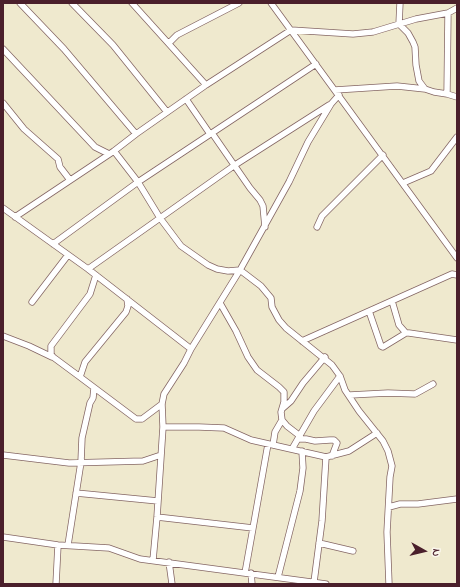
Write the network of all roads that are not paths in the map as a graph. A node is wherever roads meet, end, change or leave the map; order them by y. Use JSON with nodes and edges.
{"nodes":[{"id":1,"x":20,"y":3,"type":"edge"},
{"id":2,"x":72,"y":3,"type":"edge"},
{"id":3,"x":132,"y":3,"type":"edge"},
{"id":4,"x":239,"y":3,"type":"edge"},
{"id":5,"x":271,"y":3,"type":"edge"},
{"id":6,"x":400,"y":3,"type":"edge"},
{"id":7,"x":457,"y":8,"type":"edge"},
{"id":8,"x":448,"y":12,"type":"junction"},
{"id":9,"x":399,"y":24,"type":"junction"},
{"id":10,"x":291,"y":30,"type":"junction"},
{"id":11,"x":169,"y":43,"type":"junction"},
{"id":12,"x":3,"y":49,"type":"edge"},
{"id":13,"x":316,"y":64,"type":"junction"},
{"id":14,"x":206,"y":85,"type":"junction"},
{"id":15,"x":425,"y":89,"type":"junction"},
{"id":16,"x":335,"y":90,"type":"junction"},
{"id":17,"x":447,"y":94,"type":"junction"},
{"id":18,"x":339,"y":95,"type":"junction"},
{"id":19,"x":457,"y":97,"type":"edge"},
{"id":20,"x":186,"y":99,"type":"junction"},
{"id":21,"x":3,"y":103,"type":"edge"},
{"id":22,"x":331,"y":104,"type":"junction"},
{"id":23,"x":167,"y":112,"type":"junction"},
{"id":24,"x":136,"y":134,"type":"junction"},
{"id":25,"x":211,"y":134,"type":"junction"},
{"id":26,"x":457,"y":137,"type":"edge"},
{"id":27,"x":112,"y":153,"type":"junction"},
{"id":28,"x":383,"y":155,"type":"junction"},
{"id":29,"x":235,"y":165,"type":"junction"},
{"id":30,"x":70,"y":180,"type":"junction"},
{"id":31,"x":138,"y":182,"type":"junction"},
{"id":32,"x":403,"y":183,"type":"junction"},
{"id":33,"x":5,"y":210,"type":"edge"},
{"id":34,"x":15,"y":217,"type":"junction"},
{"id":35,"x":3,"y":218,"type":"edge"},
{"id":36,"x":160,"y":218,"type":"junction"},
{"id":37,"x":317,"y":227,"type":"dead end"},
{"id":38,"x":265,"y":228,"type":"junction"},
{"id":39,"x":53,"y":244,"type":"junction"},
{"id":40,"x":68,"y":255,"type":"junction"},
{"id":41,"x":457,"y":258,"type":"edge"},
{"id":42,"x":88,"y":269,"type":"junction"},
{"id":43,"x":240,"y":270,"type":"junction"},
{"id":44,"x":96,"y":275,"type":"junction"},
{"id":45,"x":457,"y":275,"type":"edge"},
{"id":46,"x":127,"y":299,"type":"junction"},
{"id":47,"x":392,"y":301,"type":"junction"},
{"id":48,"x":32,"y":302,"type":"dead end"},
{"id":49,"x":220,"y":302,"type":"junction"},
{"id":50,"x":369,"y":311,"type":"junction"},
{"id":51,"x":406,"y":334,"type":"junction"},
{"id":52,"x":3,"y":336,"type":"edge"},
{"id":53,"x":457,"y":340,"type":"edge"},
{"id":54,"x":302,"y":341,"type":"junction"},
{"id":55,"x":191,"y":349,"type":"junction"},
{"id":56,"x":53,"y":357,"type":"junction"},
{"id":57,"x":325,"y":357,"type":"junction"},
{"id":58,"x":340,"y":376,"type":"junction"},
{"id":59,"x":80,"y":377,"type":"junction"},
{"id":60,"x":433,"y":384,"type":"dead end"},
{"id":61,"x":94,"y":388,"type":"junction"},
{"id":62,"x":102,"y":394,"type":"junction"},
{"id":63,"x":350,"y":395,"type":"junction"},
{"id":64,"x":93,"y":398,"type":"junction"},
{"id":65,"x":162,"y":404,"type":"junction"},
{"id":66,"x":283,"y":408,"type":"junction"},
{"id":67,"x":282,"y":420,"type":"junction"},
{"id":68,"x":163,"y":427,"type":"junction"},
{"id":69,"x":377,"y":433,"type":"junction"},
{"id":70,"x":299,"y":437,"type":"junction"},
{"id":71,"x":270,"y":445,"type":"junction"},
{"id":72,"x":292,"y":449,"type":"junction"},
{"id":73,"x":302,"y":451,"type":"junction"},
{"id":74,"x":3,"y":455,"type":"edge"},
{"id":75,"x":161,"y":455,"type":"junction"},
{"id":76,"x":329,"y":457,"type":"junction"},
{"id":77,"x":81,"y":462,"type":"junction"},
{"id":78,"x":76,"y":492,"type":"junction"},
{"id":79,"x":457,"y":499,"type":"edge"},
{"id":80,"x":158,"y":501,"type":"junction"},
{"id":81,"x":389,"y":507,"type":"junction"},
{"id":82,"x":158,"y":517,"type":"junction"},
{"id":83,"x":253,"y":528,"type":"junction"},
{"id":84,"x":3,"y":537,"type":"edge"},
{"id":85,"x":319,"y":543,"type":"junction"},
{"id":86,"x":58,"y":545,"type":"junction"},
{"id":87,"x":68,"y":545,"type":"junction"},
{"id":88,"x":353,"y":551,"type":"dead end"},
{"id":89,"x":153,"y":560,"type":"junction"},
{"id":90,"x":169,"y":562,"type":"junction"},
{"id":91,"x":248,"y":573,"type":"junction"},
{"id":92,"x":278,"y":577,"type":"junction"},
{"id":93,"x":320,"y":583,"type":"edge"},
{"id":94,"x":56,"y":584,"type":"edge"},
{"id":95,"x":172,"y":584,"type":"edge"},
{"id":96,"x":252,"y":584,"type":"edge"},
{"id":97,"x":389,"y":584,"type":"edge"}],
"edges":[{"from":1,"to":24,"type":"street"},
{"from":2,"to":23,"type":"street"},
{"from":3,"to":11,"type":"street"},
{"from":4,"to":11,"type":"street"},
{"from":5,"to":10,"type":"street"},
{"from":6,"to":9,"type":"street"},
{"from":7,"to":8,"type":"street"},
{"from":8,"to":9,"type":"street"},
{"from":8,"to":17,"type":"street"},
{"from":9,"to":10,"type":"street"},
{"from":9,"to":15,"type":"street"},
{"from":10,"to":13,"type":"street"},
{"from":10,"to":14,"type":"street"},
{"from":11,"to":14,"type":"street"},
{"from":12,"to":27,"type":"street"},
{"from":13,"to":16,"type":"street"},
{"from":13,"to":25,"type":"street"},
{"from":14,"to":20,"type":"street"},
{"from":15,"to":16,"type":"street"},
{"from":15,"to":17,"type":"street"},
{"from":16,"to":18,"type":"street"},
{"from":17,"to":19,"type":"street"},
{"from":18,"to":22,"type":"street"},
{"from":18,"to":28,"type":"street"},
{"from":20,"to":23,"type":"street"},
{"from":20,"to":25,"type":"street"},
{"from":21,"to":30,"type":"street"},
{"from":22,"to":29,"type":"street"},
{"from":22,"to":38,"type":"street"},
{"from":23,"to":24,"type":"street"},
{"from":24,"to":27,"type":"street"},
{"from":25,"to":29,"type":"street"},
{"from":25,"to":31,"type":"street"},
{"from":26,"to":32,"type":"street"},
{"from":27,"to":30,"type":"street"},
{"from":27,"to":31,"type":"street"},
{"from":28,"to":32,"type":"street"},
{"from":28,"to":37,"type":"street"},
{"from":29,"to":36,"type":"street"},
{"from":29,"to":38,"type":"street"},
{"from":30,"to":34,"type":"street"},
{"from":31,"to":36,"type":"street"},
{"from":31,"to":39,"type":"street"},
{"from":32,"to":41,"type":"street"},
{"from":33,"to":34,"type":"street"},
{"from":33,"to":35,"type":"street"},
{"from":34,"to":39,"type":"street"},
{"from":36,"to":42,"type":"street"},
{"from":36,"to":43,"type":"street"},
{"from":38,"to":43,"type":"street"},
{"from":39,"to":40,"type":"street"},
{"from":40,"to":42,"type":"street"},
{"from":40,"to":48,"type":"street"},
{"from":42,"to":44,"type":"street"},
{"from":43,"to":49,"type":"street"},
{"from":43,"to":54,"type":"street"},
{"from":44,"to":46,"type":"street"},
{"from":44,"to":56,"type":"street"},
{"from":45,"to":47,"type":"street"},
{"from":46,"to":55,"type":"street"},
{"from":46,"to":59,"type":"street"},
{"from":47,"to":50,"type":"street"},
{"from":47,"to":51,"type":"street"},
{"from":49,"to":55,"type":"street"},
{"from":49,"to":66,"type":"street"},
{"from":50,"to":51,"type":"street"},
{"from":50,"to":54,"type":"street"},
{"from":51,"to":53,"type":"street"},
{"from":52,"to":56,"type":"street"},
{"from":54,"to":57,"type":"street"},
{"from":55,"to":65,"type":"street"},
{"from":56,"to":59,"type":"street"},
{"from":57,"to":58,"type":"street"},
{"from":57,"to":66,"type":"street"},
{"from":58,"to":63,"type":"street"},
{"from":58,"to":70,"type":"street"},
{"from":59,"to":61,"type":"street"},
{"from":60,"to":63,"type":"street"},
{"from":61,"to":62,"type":"street"},
{"from":61,"to":64,"type":"street"},
{"from":62,"to":64,"type":"street"},
{"from":62,"to":65,"type":"street"},
{"from":63,"to":69,"type":"street"},
{"from":64,"to":77,"type":"street"},
{"from":65,"to":68,"type":"street"},
{"from":66,"to":67,"type":"street"},
{"from":67,"to":70,"type":"street"},
{"from":67,"to":71,"type":"street"},
{"from":68,"to":71,"type":"street"},
{"from":68,"to":75,"type":"street"},
{"from":69,"to":76,"type":"street"},
{"from":69,"to":81,"type":"street"},
{"from":70,"to":72,"type":"street"},
{"from":70,"to":76,"type":"street"},
{"from":71,"to":72,"type":"street"},
{"from":71,"to":83,"type":"street"},
{"from":72,"to":73,"type":"street"},
{"from":73,"to":76,"type":"street"},
{"from":73,"to":92,"type":"street"},
{"from":74,"to":77,"type":"street"},
{"from":75,"to":77,"type":"street"},
{"from":75,"to":80,"type":"street"},
{"from":76,"to":85,"type":"street"},
{"from":77,"to":78,"type":"street"},
{"from":78,"to":80,"type":"street"},
{"from":78,"to":87,"type":"street"},
{"from":79,"to":81,"type":"street"},
{"from":80,"to":82,"type":"street"},
{"from":81,"to":97,"type":"street"},
{"from":82,"to":83,"type":"street"},
{"from":82,"to":89,"type":"street"},
{"from":83,"to":91,"type":"street"},
{"from":84,"to":86,"type":"street"},
{"from":85,"to":88,"type":"street"},
{"from":85,"to":93,"type":"street"},
{"from":86,"to":87,"type":"street"},
{"from":86,"to":94,"type":"street"},
{"from":87,"to":89,"type":"street"},
{"from":89,"to":90,"type":"street"},
{"from":90,"to":91,"type":"street"},
{"from":90,"to":95,"type":"street"},
{"from":91,"to":92,"type":"street"},
{"from":91,"to":96,"type":"street"},
{"from":92,"to":93,"type":"street"}]}
